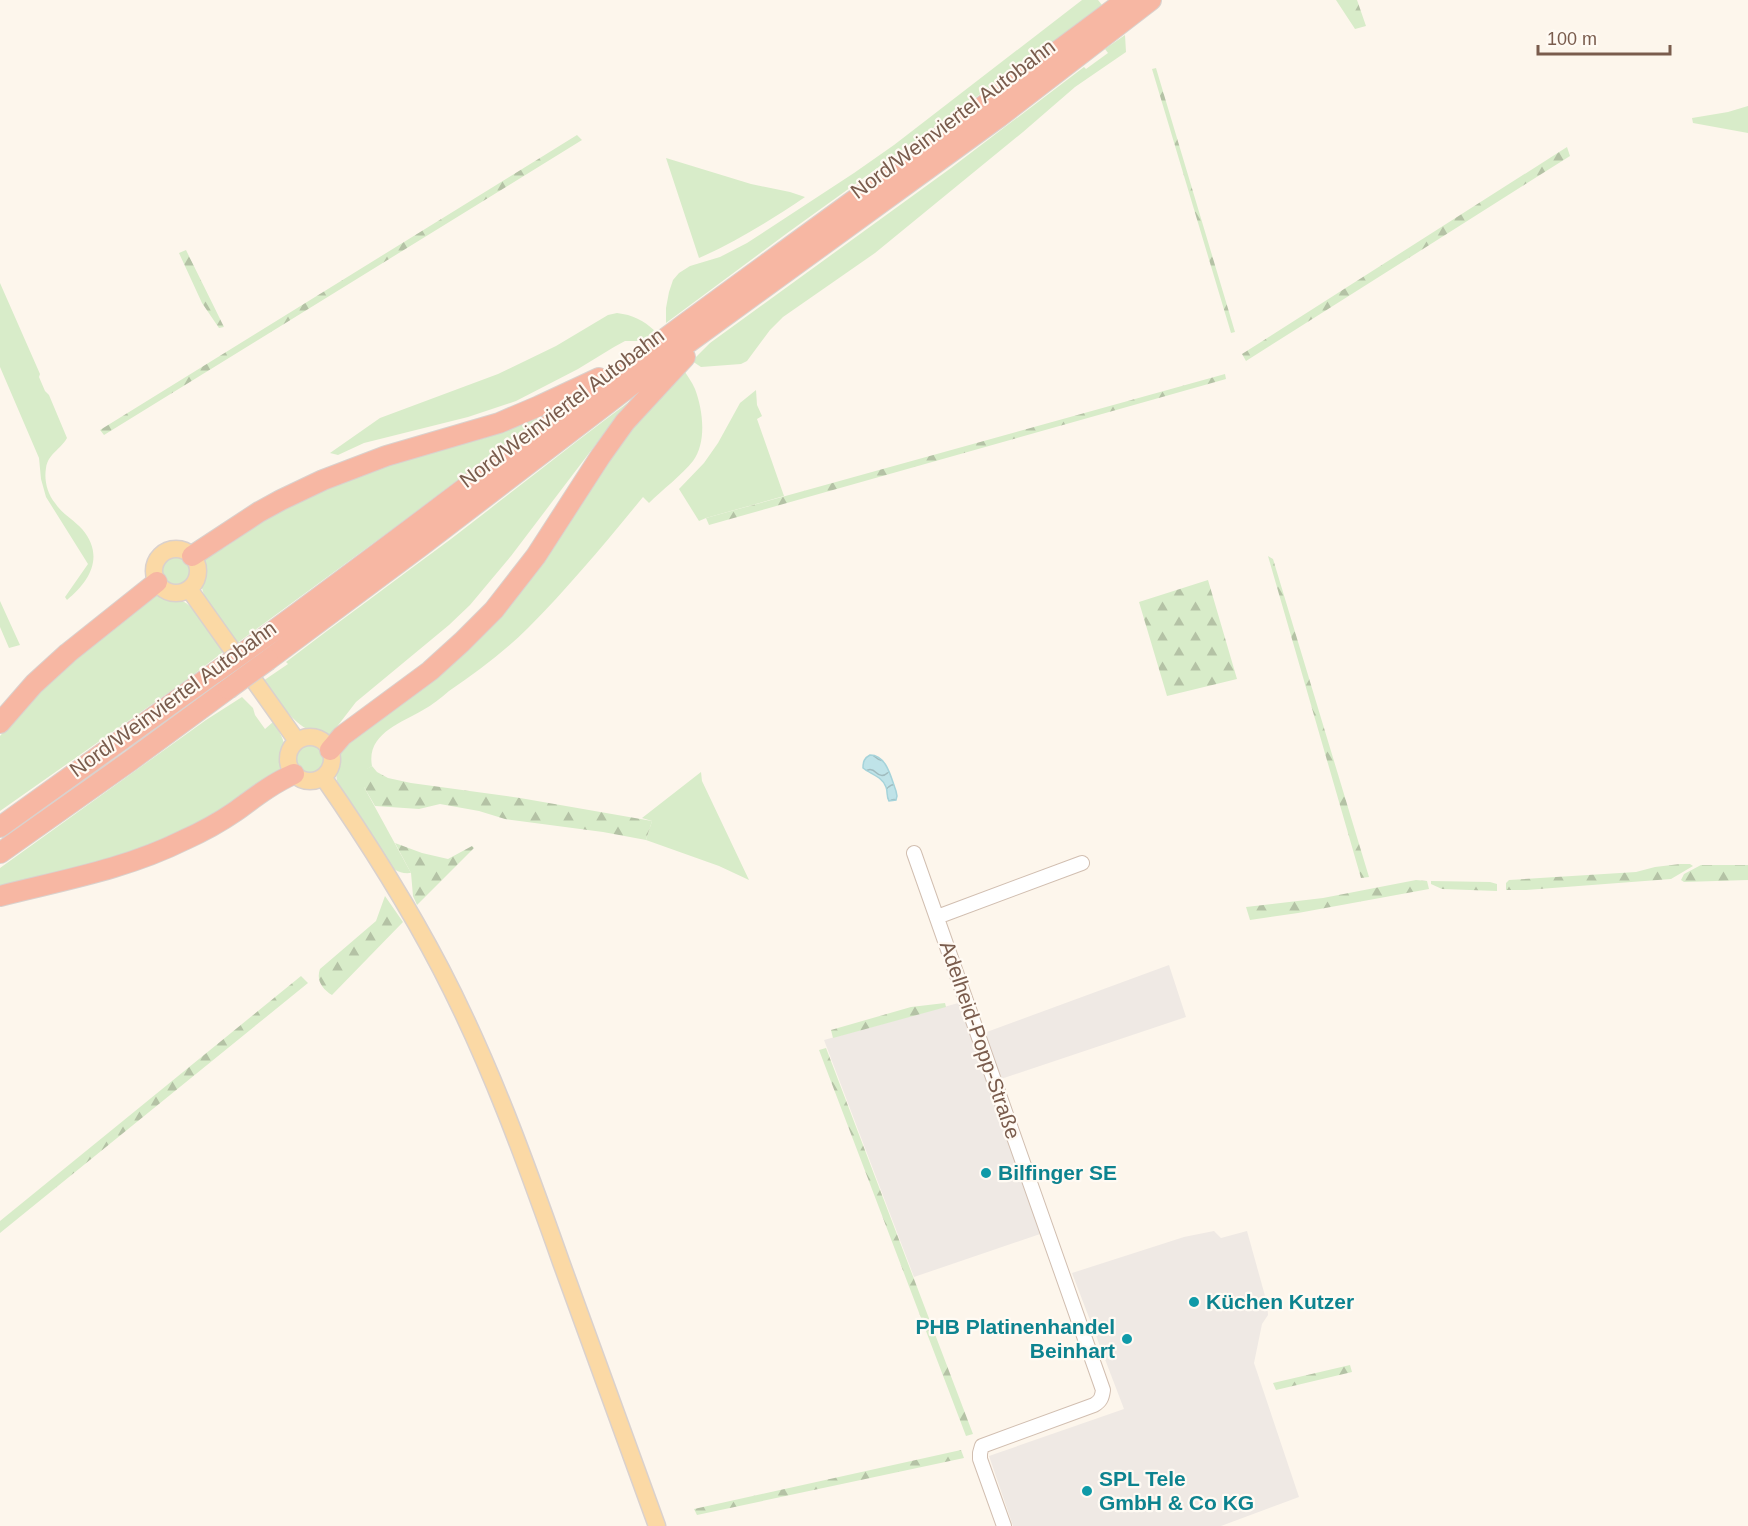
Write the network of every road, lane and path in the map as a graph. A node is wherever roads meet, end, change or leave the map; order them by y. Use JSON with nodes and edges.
{"nodes":[{"id":1,"x":1126,"y":0,"type":"edge"},
{"id":2,"x":1151,"y":0,"type":"edge"},
{"id":3,"x":724,"y":317,"type":"junction"},
{"id":4,"x":631,"y":363,"type":"junction"},
{"id":5,"x":192,"y":556,"type":"junction"},
{"id":6,"x":157,"y":582,"type":"junction"},
{"id":7,"x":189,"y":589,"type":"junction"},
{"id":8,"x":0,"y":723,"type":"edge"},
{"id":9,"x":297,"y":741,"type":"junction"},
{"id":10,"x":330,"y":750,"type":"junction"},
{"id":11,"x":294,"y":774,"type":"junction"},
{"id":12,"x":323,"y":777,"type":"junction"},
{"id":13,"x":0,"y":827,"type":"edge"},
{"id":14,"x":0,"y":853,"type":"edge"},
{"id":15,"x":914,"y":854,"type":"dead end"},
{"id":16,"x":1082,"y":863,"type":"dead end"},
{"id":17,"x":0,"y":896,"type":"edge"},
{"id":18,"x":937,"y":917,"type":"junction"},
{"id":19,"x":657,"y":1526,"type":"edge"},
{"id":20,"x":1004,"y":1526,"type":"edge"}],
"edges":[{"from":1,"to":4,"type":"highway","name":"Nord/Weinviertel Autobahn"},
{"from":2,"to":3,"type":"highway","name":"Nord/Weinviertel Autobahn"},
{"from":3,"to":10,"type":"highway"},
{"from":3,"to":14,"type":"highway","name":"Nord/Weinviertel Autobahn","bridge":true},
{"from":4,"to":5,"type":"highway"},
{"from":4,"to":13,"type":"highway","name":"Nord/Weinviertel Autobahn","bridge":true},
{"from":5,"to":6,"type":"main road"},
{"from":5,"to":7,"type":"main road"},
{"from":6,"to":7,"type":"main road"},
{"from":6,"to":8,"type":"highway"},
{"from":7,"to":9,"type":"main road"},
{"from":9,"to":10,"type":"main road"},
{"from":9,"to":11,"type":"main road"},
{"from":10,"to":12,"type":"main road"},
{"from":11,"to":12,"type":"main road"},
{"from":11,"to":17,"type":"highway"},
{"from":12,"to":19,"type":"main road"},
{"from":15,"to":18,"type":"street","name":"Adelheid-Popp-Straße"},
{"from":16,"to":18,"type":"street"},
{"from":18,"to":20,"type":"street","name":"Adelheid-Popp-Straße"}]}
